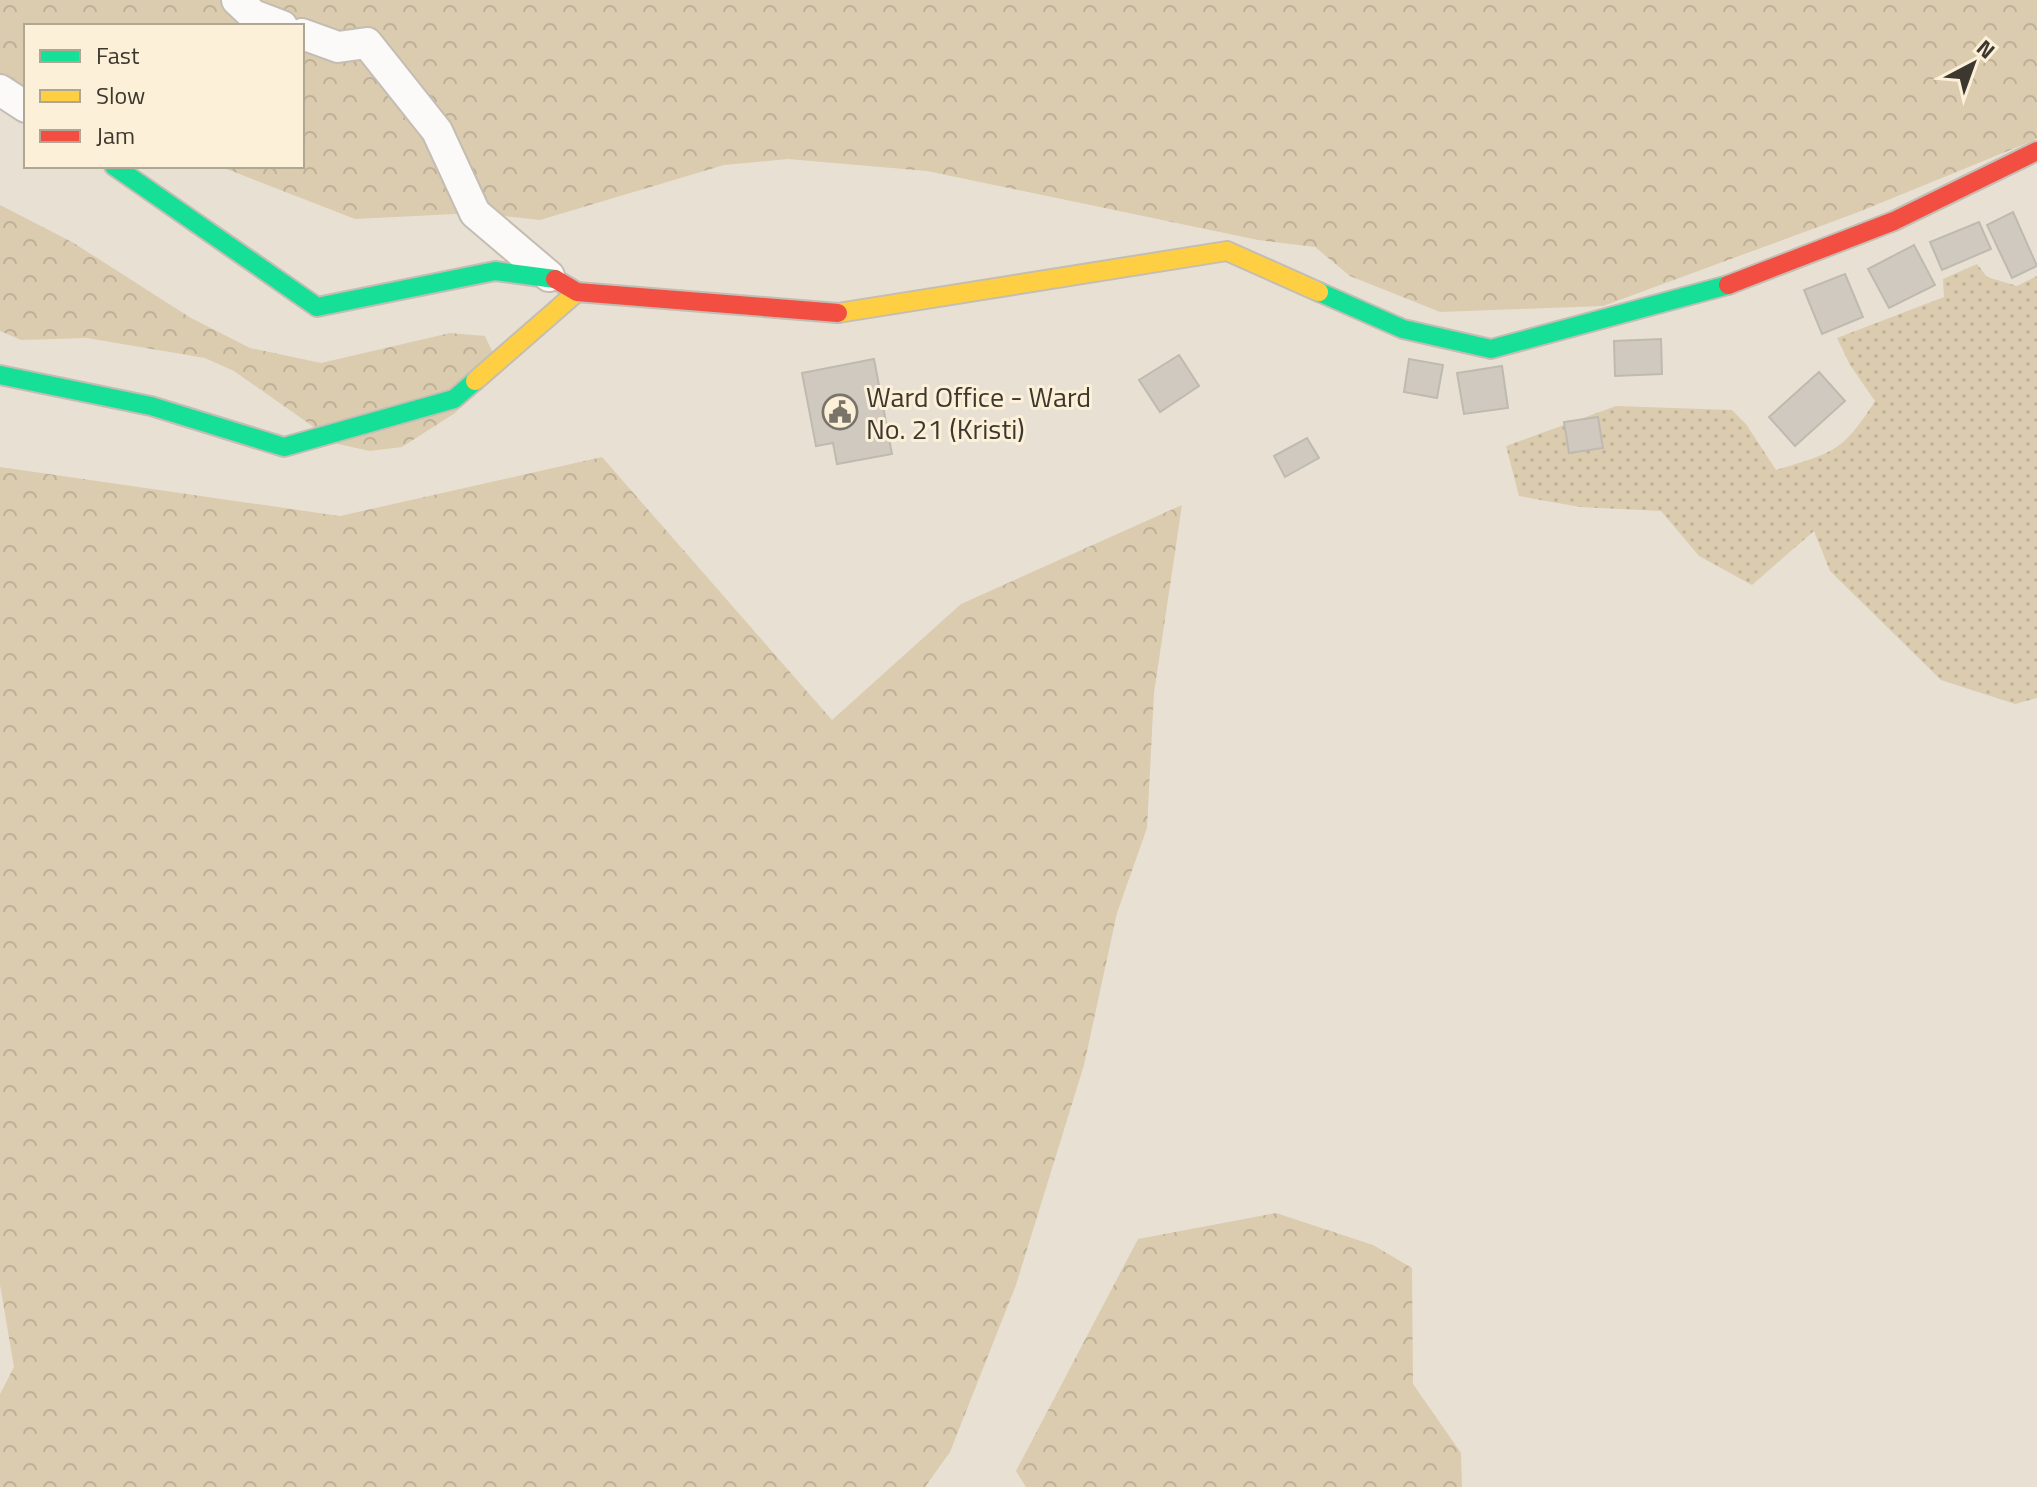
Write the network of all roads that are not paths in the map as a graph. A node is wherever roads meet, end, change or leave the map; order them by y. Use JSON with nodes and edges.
{"nodes":[{"id":1,"x":237,"y":0,"type":"edge"},
{"id":2,"x":277,"y":24,"type":"edge"},
{"id":3,"x":304,"y":35,"type":"edge"},
{"id":4,"x":0,"y":90,"type":"edge"},
{"id":5,"x":24,"y":106,"type":"edge"},
{"id":6,"x":2037,"y":151,"type":"edge"},
{"id":7,"x":117,"y":168,"type":"edge"},
{"id":8,"x":549,"y":276,"type":"junction"},
{"id":9,"x":577,"y":292,"type":"junction"},
{"id":10,"x":0,"y":375,"type":"edge"}],
"edges":[{"from":1,"to":2,"type":"street"},
{"from":3,"to":8,"type":"street"},
{"from":4,"to":5,"type":"street"},
{"from":6,"to":9,"type":"street"},
{"from":7,"to":8,"type":"street"},
{"from":8,"to":9,"type":"street"},
{"from":9,"to":10,"type":"street"}]}
